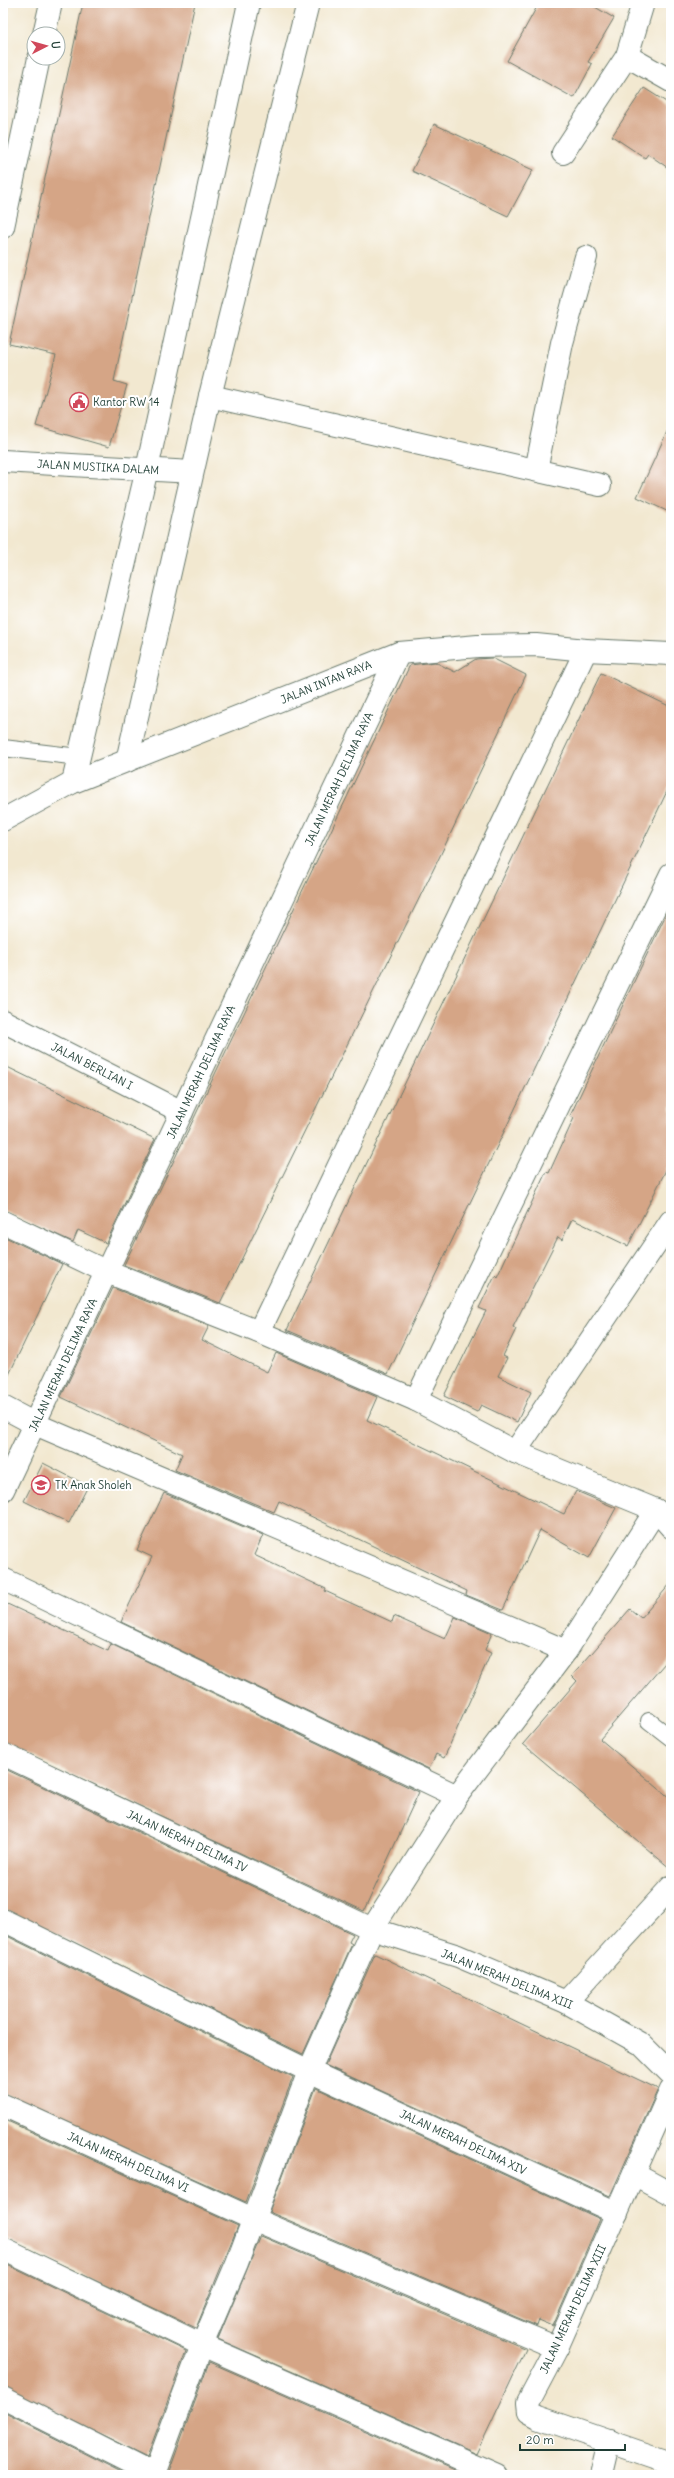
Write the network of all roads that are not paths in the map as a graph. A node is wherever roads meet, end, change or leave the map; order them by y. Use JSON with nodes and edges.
{"nodes":[{"id":1,"x":51,"y":3,"type":"edge"},
{"id":2,"x":250,"y":3,"type":"edge"},
{"id":3,"x":308,"y":3,"type":"edge"},
{"id":4,"x":643,"y":3,"type":"edge"},
{"id":5,"x":46,"y":26,"type":"edge"},
{"id":6,"x":627,"y":56,"type":"junction"},
{"id":7,"x":37,"y":66,"type":"edge"},
{"id":8,"x":671,"y":81,"type":"edge"},
{"id":9,"x":563,"y":153,"type":"dead end"},
{"id":10,"x":3,"y":227,"type":"edge"},
{"id":11,"x":586,"y":257,"type":"dead end"},
{"id":12,"x":210,"y":396,"type":"junction"},
{"id":13,"x":3,"y":461,"type":"edge"},
{"id":14,"x":147,"y":469,"type":"junction"},
{"id":15,"x":536,"y":470,"type":"junction"},
{"id":16,"x":192,"y":472,"type":"junction"},
{"id":17,"x":600,"y":485,"type":"dead end"},
{"id":18,"x":586,"y":650,"type":"junction"},
{"id":19,"x":399,"y":653,"type":"junction"},
{"id":20,"x":671,"y":654,"type":"edge"},
{"id":21,"x":3,"y":748,"type":"edge"},
{"id":22,"x":79,"y":757,"type":"junction"},
{"id":23,"x":127,"y":761,"type":"junction"},
{"id":24,"x":73,"y":782,"type":"junction"},
{"id":25,"x":3,"y":820,"type":"edge"},
{"id":26,"x":671,"y":874,"type":"edge"},
{"id":27,"x":3,"y":1021,"type":"edge"},
{"id":28,"x":182,"y":1112,"type":"junction"},
{"id":29,"x":671,"y":1221,"type":"edge"},
{"id":30,"x":3,"y":1222,"type":"edge"},
{"id":31,"x":107,"y":1272,"type":"junction"},
{"id":32,"x":259,"y":1332,"type":"junction"},
{"id":33,"x":416,"y":1400,"type":"junction"},
{"id":34,"x":3,"y":1407,"type":"edge"},
{"id":35,"x":35,"y":1424,"type":"junction"},
{"id":36,"x":515,"y":1452,"type":"junction"},
{"id":37,"x":3,"y":1490,"type":"edge"},
{"id":38,"x":656,"y":1510,"type":"junction"},
{"id":39,"x":671,"y":1527,"type":"edge"},
{"id":40,"x":3,"y":1579,"type":"edge"},
{"id":41,"x":566,"y":1651,"type":"junction"},
{"id":42,"x":649,"y":1721,"type":"dead end"},
{"id":43,"x":671,"y":1738,"type":"edge"},
{"id":44,"x":3,"y":1754,"type":"edge"},
{"id":45,"x":457,"y":1796,"type":"junction"},
{"id":46,"x":671,"y":1887,"type":"edge"},
{"id":47,"x":3,"y":1920,"type":"edge"},
{"id":48,"x":372,"y":1929,"type":"junction"},
{"id":49,"x":566,"y":2002,"type":"junction"},
{"id":50,"x":309,"y":2071,"type":"junction"},
{"id":51,"x":671,"y":2074,"type":"edge"},
{"id":52,"x":671,"y":2090,"type":"edge"},
{"id":53,"x":3,"y":2105,"type":"edge"},
{"id":54,"x":634,"y":2174,"type":"junction"},
{"id":55,"x":671,"y":2194,"type":"edge"},
{"id":56,"x":617,"y":2213,"type":"junction"},
{"id":57,"x":253,"y":2219,"type":"junction"},
{"id":58,"x":3,"y":2249,"type":"edge"},
{"id":59,"x":202,"y":2345,"type":"junction"},
{"id":60,"x":557,"y":2348,"type":"junction"},
{"id":61,"x":3,"y":2398,"type":"edge"},
{"id":62,"x":609,"y":2441,"type":"junction"},
{"id":63,"x":671,"y":2463,"type":"edge"},
{"id":64,"x":155,"y":2475,"type":"edge"},
{"id":65,"x":497,"y":2475,"type":"edge"},
{"id":66,"x":601,"y":2475,"type":"edge"}],
"edges":[{"from":1,"to":5,"type":"street"},
{"from":2,"to":14,"type":"street"},
{"from":3,"to":12,"type":"street"},
{"from":4,"to":6,"type":"street"},
{"from":6,"to":8,"type":"street"},
{"from":6,"to":9,"type":"street"},
{"from":7,"to":10,"type":"street"},
{"from":11,"to":15,"type":"street"},
{"from":12,"to":15,"type":"street"},
{"from":12,"to":16,"type":"street"},
{"from":13,"to":14,"type":"street","name":"JALAN MUSTIKA DALAM"},
{"from":14,"to":16,"type":"street","name":"JALAN MUSTIKA DALAM"},
{"from":14,"to":22,"type":"street"},
{"from":15,"to":17,"type":"street"},
{"from":16,"to":23,"type":"street"},
{"from":18,"to":19,"type":"street","name":"JALAN INTAN RAYA"},
{"from":18,"to":20,"type":"street","name":"JALAN INTAN RAYA"},
{"from":18,"to":32,"type":"street"},
{"from":19,"to":23,"type":"street","name":"JALAN INTAN RAYA"},
{"from":19,"to":28,"type":"street","name":"JALAN MERAH DELIMA RAYA"},
{"from":21,"to":22,"type":"lane"},
{"from":22,"to":24,"type":"street"},
{"from":23,"to":24,"type":"street","name":"JALAN INTAN RAYA"},
{"from":24,"to":25,"type":"street","name":"JALAN INTAN RAYA"},
{"from":26,"to":33,"type":"street"},
{"from":27,"to":28,"type":"street","name":"JALAN BERLIAN I"},
{"from":28,"to":31,"type":"street","name":"JALAN MERAH DELIMA RAYA"},
{"from":29,"to":36,"type":"street"},
{"from":30,"to":31,"type":"street"},
{"from":31,"to":32,"type":"street"},
{"from":31,"to":35,"type":"street","name":"JALAN MERAH DELIMA RAYA"},
{"from":32,"to":33,"type":"street"},
{"from":33,"to":36,"type":"street"},
{"from":34,"to":35,"type":"street"},
{"from":35,"to":37,"type":"street","name":"JALAN MERAH DELIMA RAYA"},
{"from":35,"to":41,"type":"street"},
{"from":36,"to":38,"type":"street"},
{"from":38,"to":39,"type":"street"},
{"from":38,"to":41,"type":"street"},
{"from":40,"to":45,"type":"street"},
{"from":41,"to":45,"type":"street"},
{"from":42,"to":43,"type":"lane"},
{"from":44,"to":48,"type":"street","name":"JALAN MERAH DELIMA IV"},
{"from":45,"to":48,"type":"street"},
{"from":46,"to":49,"type":"street"},
{"from":47,"to":50,"type":"street","name":"JALAN MERAH DELIMA XIV"},
{"from":48,"to":49,"type":"street","name":"JALAN MERAH DELIMA XIII"},
{"from":48,"to":50,"type":"street"},
{"from":49,"to":51,"type":"street","name":"JALAN MERAH DELIMA XIII"},
{"from":50,"to":56,"type":"street","name":"JALAN MERAH DELIMA XIV"},
{"from":50,"to":57,"type":"street"},
{"from":52,"to":54,"type":"street","name":"JALAN MERAH DELIMA XIII"},
{"from":53,"to":57,"type":"street","name":"JALAN MERAH DELIMA VI"},
{"from":54,"to":55,"type":"street"},
{"from":54,"to":56,"type":"street","name":"JALAN MERAH DELIMA XIII"},
{"from":56,"to":60,"type":"street","name":"JALAN MERAH DELIMA XIII"},
{"from":57,"to":59,"type":"street"},
{"from":57,"to":60,"type":"street","name":"JALAN MERAH DELIMA VI"},
{"from":58,"to":59,"type":"street"},
{"from":59,"to":64,"type":"street"},
{"from":59,"to":65,"type":"street"},
{"from":60,"to":62,"type":"street","name":"JALAN MERAH DELIMA XIII"},
{"from":61,"to":64,"type":"street"},
{"from":62,"to":63,"type":"street","name":"JALAN MERAH DELIMA XIII"},
{"from":62,"to":66,"type":"street"}]}
